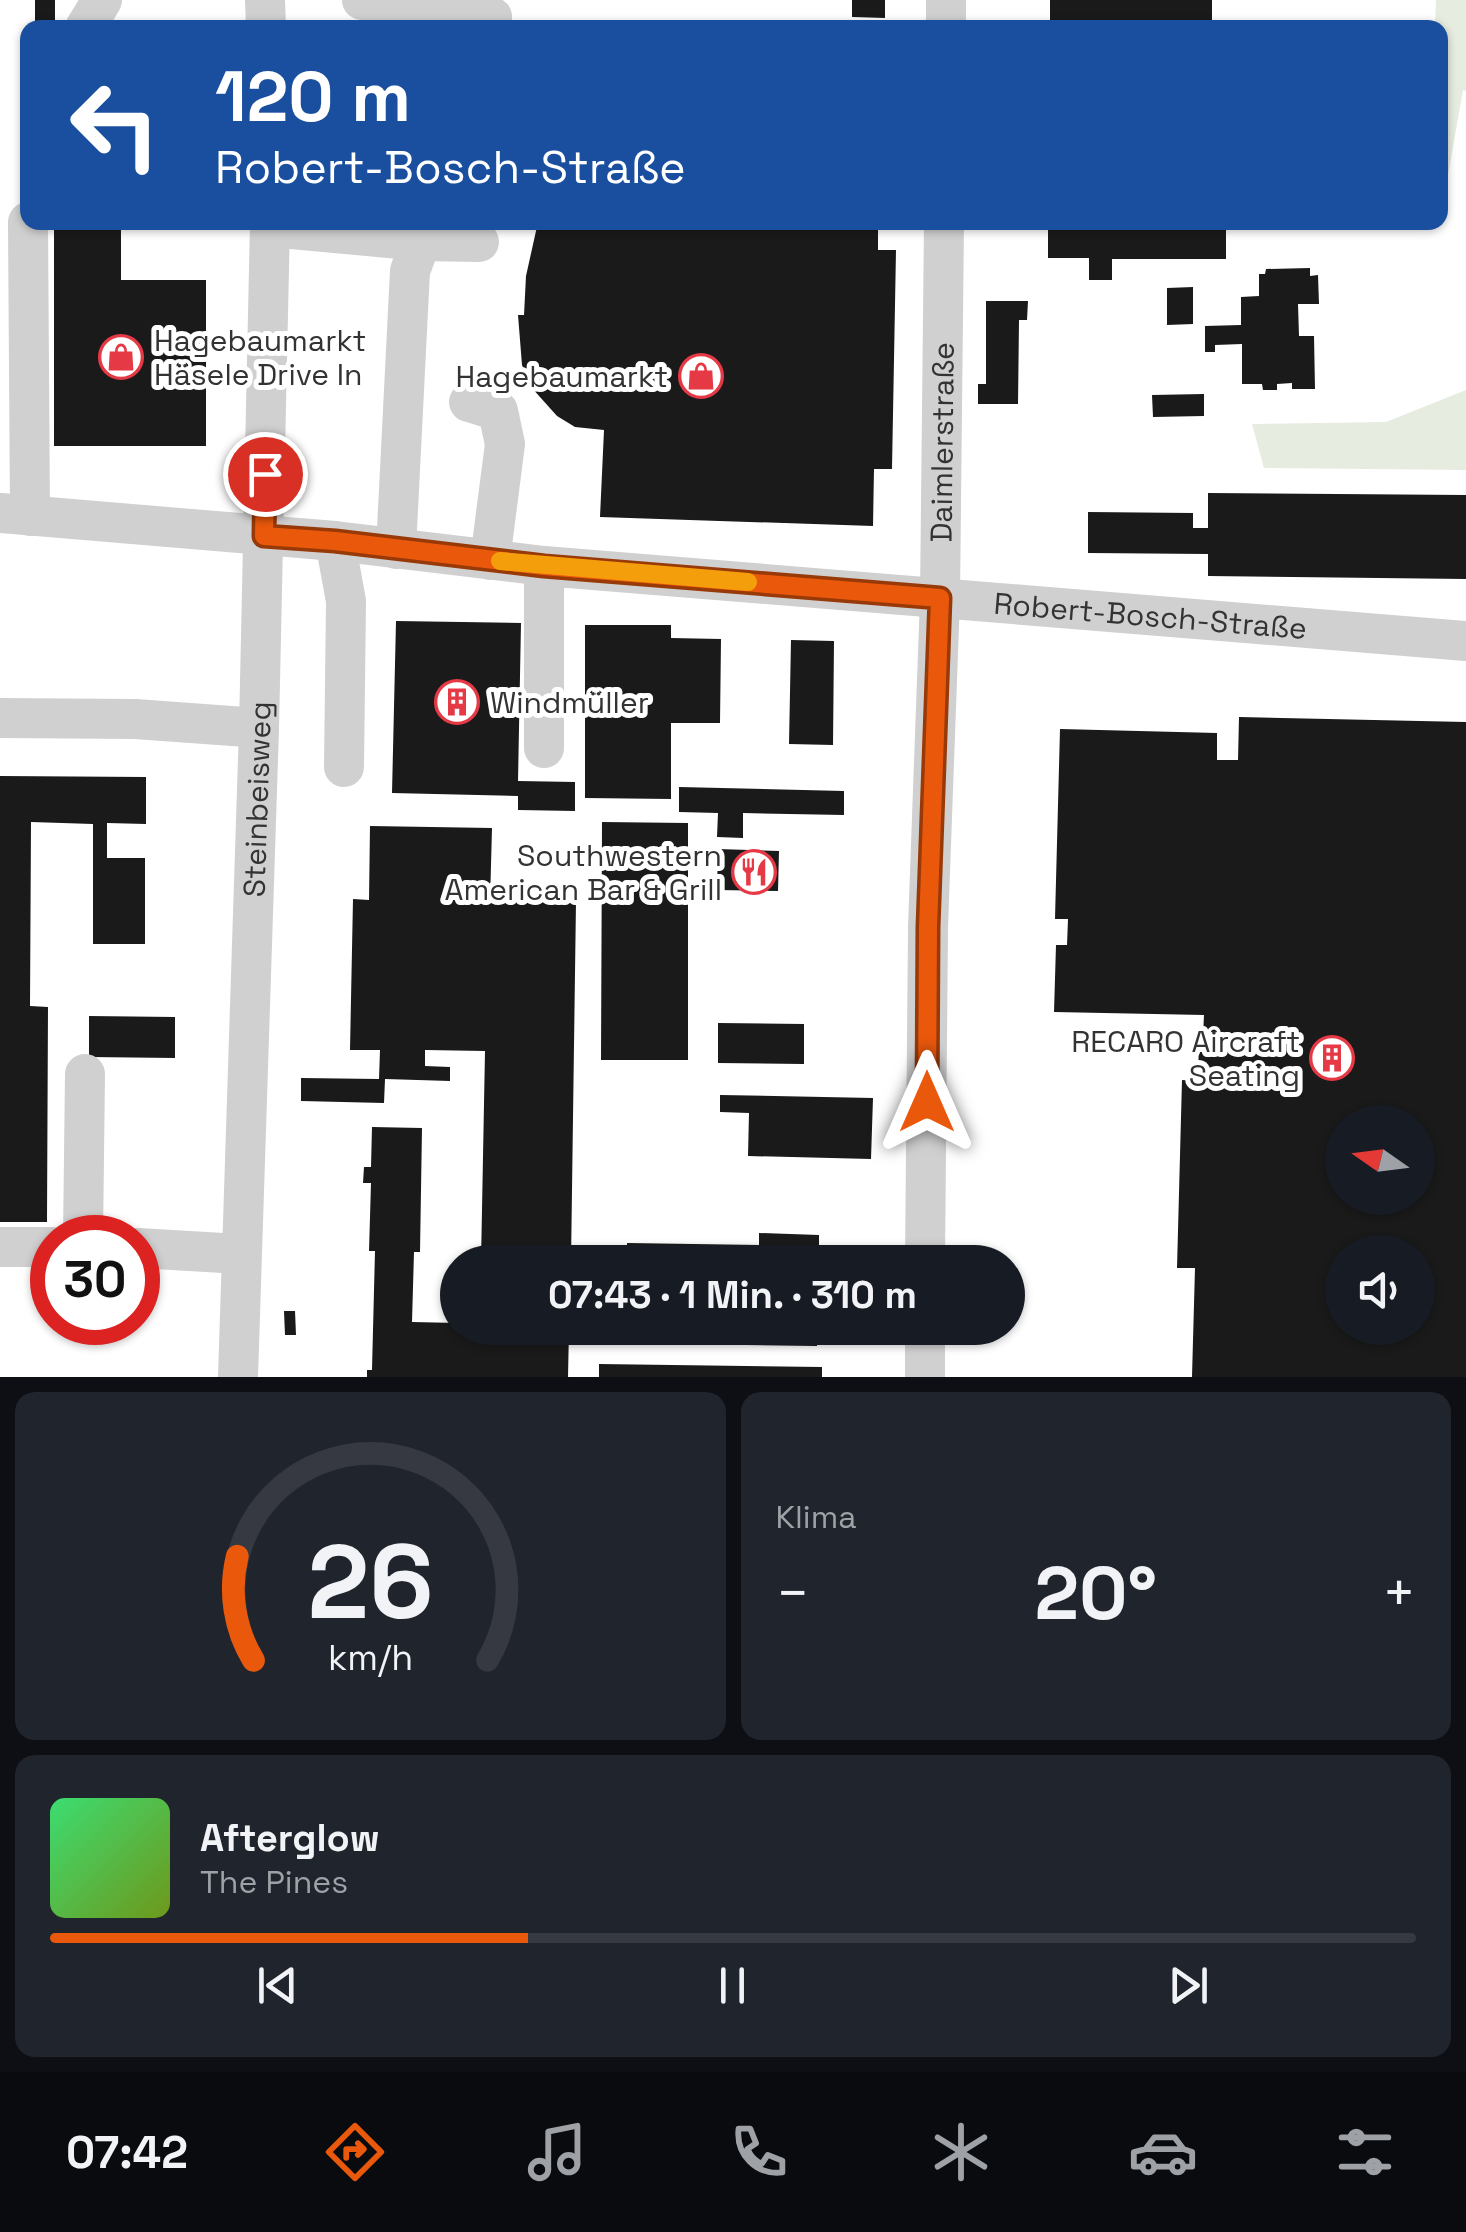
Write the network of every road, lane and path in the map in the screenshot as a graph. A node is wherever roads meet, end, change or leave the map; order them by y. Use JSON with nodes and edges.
{"nodes":[{"id":1,"x":362,"y":0,"type":"edge"},
{"id":2,"x":492,"y":20,"type":"edge"},
{"id":3,"x":28,"y":230,"type":"edge"},
{"id":4,"x":270,"y":230,"type":"edge"},
{"id":5,"x":378,"y":230,"type":"edge"},
{"id":6,"x":944,"y":230,"type":"edge"},
{"id":7,"x":421,"y":232,"type":"edge"},
{"id":8,"x":480,"y":242,"type":"dead end"},
{"id":9,"x":469,"y":402,"type":"dead end"},
{"id":10,"x":15,"y":514,"type":"edge"},
{"id":11,"x":264,"y":536,"type":"junction"},
{"id":12,"x":335,"y":541,"type":"junction"},
{"id":13,"x":396,"y":549,"type":"junction"},
{"id":14,"x":490,"y":560,"type":"junction"},
{"id":15,"x":544,"y":566,"type":"junction"},
{"id":16,"x":940,"y":598,"type":"junction"},
{"id":17,"x":1466,"y":641,"type":"edge"},
{"id":18,"x":0,"y":718,"type":"edge"},
{"id":19,"x":259,"y":728,"type":"junction"},
{"id":20,"x":544,"y":748,"type":"dead end"},
{"id":21,"x":344,"y":766,"type":"dead end"},
{"id":22,"x":85,"y":1074,"type":"dead end"},
{"id":23,"x":83,"y":1215,"type":"edge"},
{"id":24,"x":925,"y":1245,"type":"edge"},
{"id":25,"x":0,"y":1247,"type":"edge"},
{"id":26,"x":30,"y":1248,"type":"edge"},
{"id":27,"x":160,"y":1249,"type":"edge"},
{"id":28,"x":240,"y":1254,"type":"junction"},
{"id":29,"x":925,"y":1345,"type":"edge"},
{"id":30,"x":238,"y":1377,"type":"edge"},
{"id":31,"x":925,"y":1377,"type":"edge"}],
"edges":[{"from":1,"to":2,"type":"street"},
{"from":3,"to":10,"type":"street"},
{"from":4,"to":11,"type":"street","name":"Steinbeisweg"},
{"from":5,"to":7,"type":"street"},
{"from":6,"to":16,"type":"street","name":"Daimlerstraße"},
{"from":7,"to":8,"type":"street"},
{"from":7,"to":13,"type":"street"},
{"from":9,"to":14,"type":"street"},
{"from":10,"to":11,"type":"street","name":"Robert-Bosch-Straße"},
{"from":11,"to":12,"type":"street","name":"Robert-Bosch-Straße"},
{"from":11,"to":19,"type":"street","name":"Steinbeisweg"},
{"from":12,"to":13,"type":"street","name":"Robert-Bosch-Straße"},
{"from":12,"to":21,"type":"street"},
{"from":13,"to":14,"type":"street","name":"Robert-Bosch-Straße"},
{"from":14,"to":15,"type":"street","name":"Robert-Bosch-Straße"},
{"from":15,"to":16,"type":"street","name":"Robert-Bosch-Straße"},
{"from":15,"to":20,"type":"street"},
{"from":16,"to":17,"type":"street","name":"Robert-Bosch-Straße"},
{"from":16,"to":24,"type":"street","name":"Daimlerstraße"},
{"from":18,"to":19,"type":"street"},
{"from":19,"to":28,"type":"street","name":"Steinbeisweg"},
{"from":22,"to":23,"type":"street"},
{"from":25,"to":26,"type":"street"},
{"from":27,"to":28,"type":"street"},
{"from":28,"to":30,"type":"street","name":"Steinbeisweg"},
{"from":29,"to":31,"type":"street"}]}
